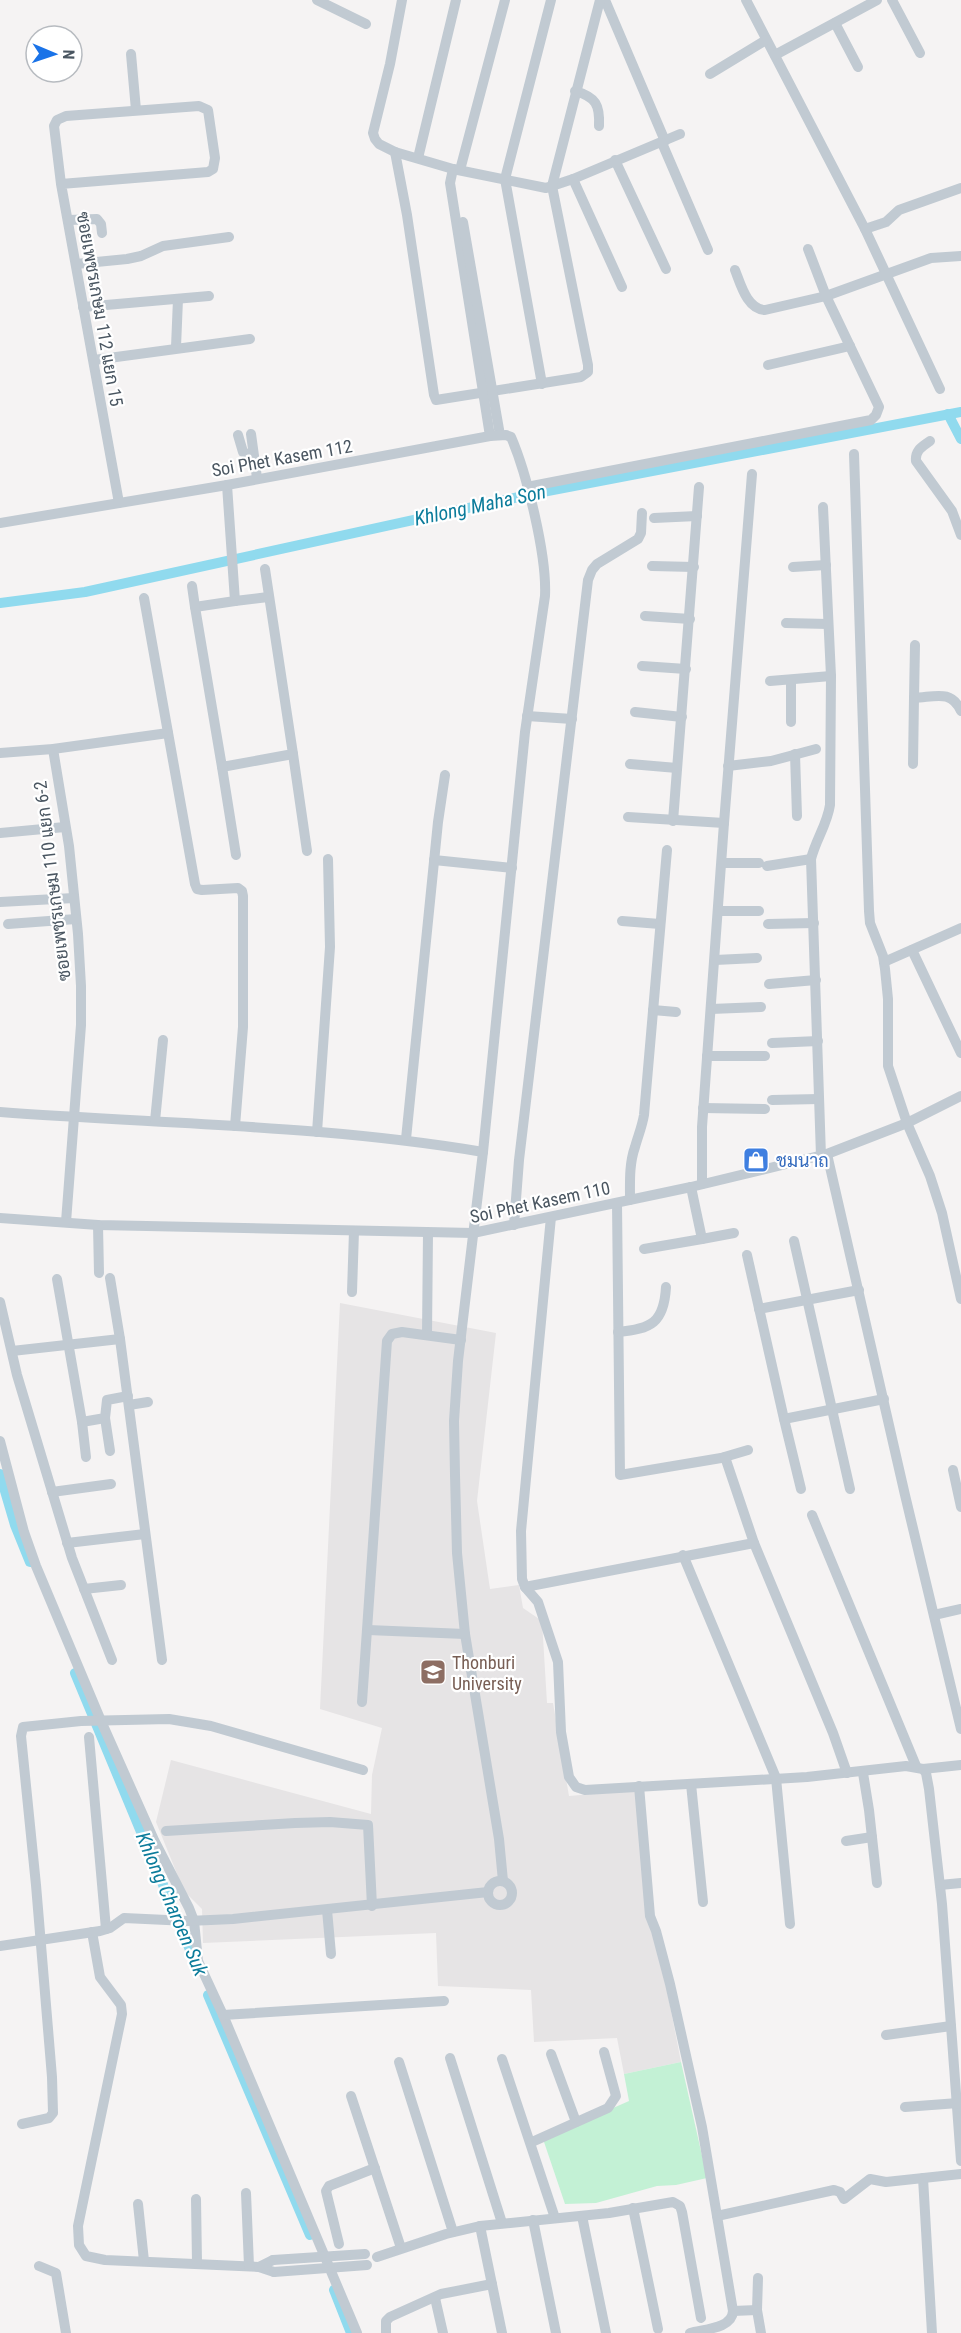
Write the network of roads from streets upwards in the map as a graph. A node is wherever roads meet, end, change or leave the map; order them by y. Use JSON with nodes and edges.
{"nodes":[{"id":1,"x":317,"y":0,"type":"edge"},
{"id":2,"x":402,"y":0,"type":"edge"},
{"id":3,"x":456,"y":0,"type":"edge"},
{"id":4,"x":505,"y":0,"type":"edge"},
{"id":5,"x":551,"y":0,"type":"edge"},
{"id":6,"x":600,"y":0,"type":"edge"},
{"id":7,"x":605,"y":0,"type":"edge"},
{"id":8,"x":746,"y":0,"type":"edge"},
{"id":9,"x":877,"y":0,"type":"edge"},
{"id":10,"x":892,"y":0,"type":"edge"},
{"id":11,"x":835,"y":23,"type":"junction"},
{"id":12,"x":366,"y":24,"type":"dead end"},
{"id":13,"x":766,"y":40,"type":"junction"},
{"id":14,"x":920,"y":53,"type":"dead end"},
{"id":15,"x":131,"y":54,"type":"dead end"},
{"id":16,"x":775,"y":55,"type":"junction"},
{"id":17,"x":858,"y":68,"type":"dead end"},
{"id":18,"x":710,"y":74,"type":"dead end"},
{"id":19,"x":575,"y":92,"type":"junction"},
{"id":20,"x":136,"y":110,"type":"junction"},
{"id":21,"x":599,"y":126,"type":"dead end"},
{"id":22,"x":680,"y":134,"type":"dead end"},
{"id":23,"x":664,"y":142,"type":"junction"},
{"id":24,"x":395,"y":152,"type":"junction"},
{"id":25,"x":417,"y":158,"type":"junction"},
{"id":26,"x":615,"y":160,"type":"junction"},
{"id":27,"x":455,"y":171,"type":"junction"},
{"id":28,"x":505,"y":179,"type":"junction"},
{"id":29,"x":573,"y":179,"type":"junction"},
{"id":30,"x":61,"y":184,"type":"junction"},
{"id":31,"x":552,"y":186,"type":"junction"},
{"id":32,"x":961,"y":188,"type":"edge"},
{"id":33,"x":69,"y":220,"type":"junction"},
{"id":34,"x":865,"y":229,"type":"junction"},
{"id":35,"x":102,"y":233,"type":"dead end"},
{"id":36,"x":229,"y":237,"type":"dead end"},
{"id":37,"x":808,"y":249,"type":"dead end"},
{"id":38,"x":708,"y":250,"type":"dead end"},
{"id":39,"x":961,"y":256,"type":"edge"},
{"id":40,"x":76,"y":264,"type":"junction"},
{"id":41,"x":666,"y":268,"type":"dead end"},
{"id":42,"x":735,"y":270,"type":"dead end"},
{"id":43,"x":884,"y":274,"type":"junction"},
{"id":44,"x":622,"y":286,"type":"dead end"},
{"id":45,"x":209,"y":296,"type":"dead end"},
{"id":46,"x":826,"y":296,"type":"junction"},
{"id":47,"x":178,"y":299,"type":"junction"},
{"id":48,"x":83,"y":307,"type":"junction"},
{"id":49,"x":250,"y":339,"type":"dead end"},
{"id":50,"x":850,"y":346,"type":"junction"},
{"id":51,"x":176,"y":348,"type":"junction"},
{"id":52,"x":94,"y":360,"type":"junction"},
{"id":53,"x":768,"y":365,"type":"dead end"},
{"id":54,"x":542,"y":384,"type":"junction"},
{"id":55,"x":940,"y":390,"type":"dead end"},
{"id":56,"x":488,"y":393,"type":"junction"},
{"id":57,"x":251,"y":434,"type":"dead end"},
{"id":58,"x":238,"y":435,"type":"dead end"},
{"id":59,"x":495,"y":435,"type":"junction"},
{"id":60,"x":930,"y":441,"type":"dead end"},
{"id":61,"x":854,"y":454,"type":"dead end"},
{"id":62,"x":254,"y":457,"type":"junction"},
{"id":63,"x":752,"y":474,"type":"dead end"},
{"id":64,"x":256,"y":478,"type":"junction"},
{"id":65,"x":227,"y":485,"type":"junction"},
{"id":66,"x":699,"y":487,"type":"dead end"},
{"id":67,"x":528,"y":490,"type":"junction"},
{"id":68,"x":119,"y":503,"type":"junction"},
{"id":69,"x":823,"y":507,"type":"dead end"},
{"id":70,"x":642,"y":513,"type":"dead end"},
{"id":71,"x":697,"y":516,"type":"junction"},
{"id":72,"x":654,"y":518,"type":"dead end"},
{"id":73,"x":0,"y":523,"type":"edge"},
{"id":74,"x":961,"y":535,"type":"edge"},
{"id":75,"x":826,"y":565,"type":"junction"},
{"id":76,"x":652,"y":566,"type":"dead end"},
{"id":77,"x":694,"y":567,"type":"junction"},
{"id":78,"x":793,"y":567,"type":"dead end"},
{"id":79,"x":265,"y":568,"type":"dead end"},
{"id":80,"x":192,"y":586,"type":"dead end"},
{"id":81,"x":268,"y":597,"type":"junction"},
{"id":82,"x":144,"y":598,"type":"dead end"},
{"id":83,"x":235,"y":601,"type":"junction"},
{"id":84,"x":195,"y":607,"type":"junction"},
{"id":85,"x":645,"y":616,"type":"dead end"},
{"id":86,"x":690,"y":619,"type":"junction"},
{"id":87,"x":786,"y":623,"type":"dead end"},
{"id":88,"x":828,"y":624,"type":"junction"},
{"id":89,"x":915,"y":645,"type":"dead end"},
{"id":90,"x":642,"y":666,"type":"dead end"},
{"id":91,"x":686,"y":669,"type":"junction"},
{"id":92,"x":831,"y":676,"type":"junction"},
{"id":93,"x":770,"y":681,"type":"dead end"},
{"id":94,"x":791,"y":681,"type":"junction"},
{"id":95,"x":915,"y":698,"type":"junction"},
{"id":96,"x":961,"y":711,"type":"edge"},
{"id":97,"x":635,"y":712,"type":"dead end"},
{"id":98,"x":527,"y":716,"type":"junction"},
{"id":99,"x":682,"y":717,"type":"junction"},
{"id":100,"x":572,"y":718,"type":"junction"},
{"id":101,"x":790,"y":722,"type":"dead end"},
{"id":102,"x":168,"y":733,"type":"junction"},
{"id":103,"x":53,"y":749,"type":"junction"},
{"id":104,"x":816,"y":749,"type":"dead end"},
{"id":105,"x":0,"y":753,"type":"edge"},
{"id":106,"x":293,"y":754,"type":"junction"},
{"id":107,"x":795,"y":754,"type":"junction"},
{"id":108,"x":630,"y":764,"type":"dead end"},
{"id":109,"x":913,"y":764,"type":"dead end"},
{"id":110,"x":728,"y":766,"type":"junction"},
{"id":111,"x":222,"y":767,"type":"junction"},
{"id":112,"x":677,"y":768,"type":"junction"},
{"id":113,"x":445,"y":775,"type":"dead end"},
{"id":114,"x":797,"y":816,"type":"dead end"},
{"id":115,"x":628,"y":818,"type":"dead end"},
{"id":116,"x":673,"y":821,"type":"junction"},
{"id":117,"x":724,"y":824,"type":"junction"},
{"id":118,"x":65,"y":827,"type":"junction"},
{"id":119,"x":0,"y":833,"type":"edge"},
{"id":120,"x":667,"y":850,"type":"dead end"},
{"id":121,"x":307,"y":851,"type":"dead end"},
{"id":122,"x":236,"y":855,"type":"dead end"},
{"id":123,"x":812,"y":859,"type":"junction"},
{"id":124,"x":328,"y":860,"type":"dead end"},
{"id":125,"x":434,"y":860,"type":"junction"},
{"id":126,"x":723,"y":863,"type":"junction"},
{"id":127,"x":512,"y":868,"type":"junction"},
{"id":128,"x":74,"y":898,"type":"junction"},
{"id":129,"x":0,"y":902,"type":"edge"},
{"id":130,"x":719,"y":911,"type":"junction"},
{"id":131,"x":759,"y":911,"type":"dead end"},
{"id":132,"x":76,"y":919,"type":"junction"},
{"id":133,"x":622,"y":921,"type":"dead end"},
{"id":134,"x":814,"y":923,"type":"junction"},
{"id":135,"x":8,"y":924,"type":"dead end"},
{"id":136,"x":660,"y":924,"type":"junction"},
{"id":137,"x":768,"y":924,"type":"dead end"},
{"id":138,"x":961,"y":928,"type":"edge"},
{"id":139,"x":912,"y":950,"type":"junction"},
{"id":140,"x":757,"y":958,"type":"dead end"},
{"id":141,"x":715,"y":960,"type":"junction"},
{"id":142,"x":884,"y":962,"type":"junction"},
{"id":143,"x":816,"y":980,"type":"junction"},
{"id":144,"x":769,"y":984,"type":"dead end"},
{"id":145,"x":761,"y":1006,"type":"dead end"},
{"id":146,"x":711,"y":1009,"type":"junction"},
{"id":147,"x":653,"y":1010,"type":"junction"},
{"id":148,"x":676,"y":1012,"type":"dead end"},
{"id":149,"x":163,"y":1040,"type":"dead end"},
{"id":150,"x":818,"y":1041,"type":"junction"},
{"id":151,"x":772,"y":1043,"type":"dead end"},
{"id":152,"x":961,"y":1053,"type":"edge"},
{"id":153,"x":707,"y":1056,"type":"junction"},
{"id":154,"x":765,"y":1056,"type":"dead end"},
{"id":155,"x":961,"y":1096,"type":"edge"},
{"id":156,"x":819,"y":1099,"type":"junction"},
{"id":157,"x":772,"y":1100,"type":"dead end"},
{"id":158,"x":703,"y":1108,"type":"junction"},
{"id":159,"x":765,"y":1109,"type":"dead end"},
{"id":160,"x":0,"y":1112,"type":"edge"},
{"id":161,"x":75,"y":1117,"type":"junction"},
{"id":162,"x":155,"y":1120,"type":"junction"},
{"id":163,"x":907,"y":1123,"type":"junction"},
{"id":164,"x":236,"y":1126,"type":"junction"},
{"id":165,"x":317,"y":1132,"type":"junction"},
{"id":166,"x":406,"y":1139,"type":"junction"},
{"id":167,"x":483,"y":1152,"type":"junction"},
{"id":168,"x":824,"y":1155,"type":"junction"},
{"id":169,"x":702,"y":1184,"type":"junction"},
{"id":170,"x":691,"y":1187,"type":"junction"},
{"id":171,"x":630,"y":1200,"type":"junction"},
{"id":172,"x":617,"y":1203,"type":"junction"},
{"id":173,"x":551,"y":1217,"type":"junction"},
{"id":174,"x":0,"y":1218,"type":"edge"},
{"id":175,"x":66,"y":1222,"type":"junction"},
{"id":176,"x":98,"y":1225,"type":"junction"},
{"id":177,"x":514,"y":1225,"type":"junction"},
{"id":178,"x":354,"y":1231,"type":"junction"},
{"id":179,"x":428,"y":1233,"type":"junction"},
{"id":180,"x":473,"y":1233,"type":"junction"},
{"id":181,"x":734,"y":1233,"type":"dead end"},
{"id":182,"x":702,"y":1239,"type":"junction"},
{"id":183,"x":794,"y":1241,"type":"dead end"},
{"id":184,"x":644,"y":1249,"type":"dead end"},
{"id":185,"x":747,"y":1255,"type":"dead end"},
{"id":186,"x":99,"y":1273,"type":"dead end"},
{"id":187,"x":110,"y":1278,"type":"dead end"},
{"id":188,"x":57,"y":1279,"type":"dead end"},
{"id":189,"x":666,"y":1287,"type":"dead end"},
{"id":190,"x":859,"y":1290,"type":"junction"},
{"id":191,"x":352,"y":1292,"type":"dead end"},
{"id":192,"x":961,"y":1299,"type":"edge"},
{"id":193,"x":807,"y":1301,"type":"junction"},
{"id":194,"x":0,"y":1302,"type":"edge"},
{"id":195,"x":759,"y":1309,"type":"junction"},
{"id":196,"x":618,"y":1332,"type":"junction"},
{"id":197,"x":427,"y":1335,"type":"junction"},
{"id":198,"x":120,"y":1339,"type":"junction"},
{"id":199,"x":461,"y":1340,"type":"junction"},
{"id":200,"x":69,"y":1344,"type":"junction"},
{"id":201,"x":12,"y":1351,"type":"junction"},
{"id":202,"x":884,"y":1399,"type":"junction"},
{"id":203,"x":128,"y":1400,"type":"junction"},
{"id":204,"x":148,"y":1402,"type":"dead end"},
{"id":205,"x":831,"y":1409,"type":"junction"},
{"id":206,"x":105,"y":1418,"type":"junction"},
{"id":207,"x":784,"y":1419,"type":"junction"},
{"id":208,"x":82,"y":1422,"type":"junction"},
{"id":209,"x":0,"y":1441,"type":"edge"},
{"id":210,"x":748,"y":1450,"type":"dead end"},
{"id":211,"x":110,"y":1451,"type":"dead end"},
{"id":212,"x":86,"y":1457,"type":"dead end"},
{"id":213,"x":725,"y":1457,"type":"junction"},
{"id":214,"x":952,"y":1470,"type":"dead end"},
{"id":215,"x":111,"y":1484,"type":"dead end"},
{"id":216,"x":801,"y":1489,"type":"dead end"},
{"id":217,"x":850,"y":1489,"type":"dead end"},
{"id":218,"x":52,"y":1492,"type":"junction"},
{"id":219,"x":961,"y":1507,"type":"edge"},
{"id":220,"x":812,"y":1515,"type":"dead end"},
{"id":221,"x":145,"y":1534,"type":"junction"},
{"id":222,"x":67,"y":1543,"type":"junction"},
{"id":223,"x":754,"y":1543,"type":"junction"},
{"id":224,"x":683,"y":1555,"type":"junction"},
{"id":225,"x":121,"y":1585,"type":"dead end"},
{"id":226,"x":525,"y":1587,"type":"junction"},
{"id":227,"x":84,"y":1589,"type":"junction"},
{"id":228,"x":961,"y":1609,"type":"edge"},
{"id":229,"x":934,"y":1615,"type":"junction"},
{"id":230,"x":368,"y":1630,"type":"junction"},
{"id":231,"x":465,"y":1635,"type":"junction"},
{"id":232,"x":112,"y":1660,"type":"dead end"},
{"id":233,"x":162,"y":1660,"type":"dead end"},
{"id":234,"x":362,"y":1702,"type":"dead end"},
{"id":235,"x":99,"y":1721,"type":"junction"},
{"id":236,"x":961,"y":1729,"type":"edge"},
{"id":237,"x":89,"y":1737,"type":"dead end"},
{"id":238,"x":961,"y":1765,"type":"edge"},
{"id":239,"x":919,"y":1768,"type":"junction"},
{"id":240,"x":363,"y":1770,"type":"dead end"},
{"id":241,"x":847,"y":1773,"type":"junction"},
{"id":242,"x":863,"y":1773,"type":"junction"},
{"id":243,"x":776,"y":1778,"type":"junction"},
{"id":244,"x":691,"y":1784,"type":"junction"},
{"id":245,"x":639,"y":1786,"type":"junction"},
{"id":246,"x":166,"y":1831,"type":"dead end"},
{"id":247,"x":872,"y":1837,"type":"junction"},
{"id":248,"x":846,"y":1841,"type":"dead end"},
{"id":249,"x":503,"y":1881,"type":"junction"},
{"id":250,"x":877,"y":1883,"type":"dead end"},
{"id":251,"x":961,"y":1883,"type":"edge"},
{"id":252,"x":940,"y":1885,"type":"junction"},
{"id":253,"x":488,"y":1892,"type":"junction"},
{"id":254,"x":703,"y":1902,"type":"dead end"},
{"id":255,"x":372,"y":1906,"type":"junction"},
{"id":256,"x":327,"y":1910,"type":"junction"},
{"id":257,"x":191,"y":1921,"type":"junction"},
{"id":258,"x":790,"y":1924,"type":"dead end"},
{"id":259,"x":106,"y":1929,"type":"junction"},
{"id":260,"x":92,"y":1932,"type":"junction"},
{"id":261,"x":40,"y":1940,"type":"junction"},
{"id":262,"x":0,"y":1946,"type":"edge"},
{"id":263,"x":331,"y":1954,"type":"dead end"},
{"id":264,"x":444,"y":2001,"type":"dead end"},
{"id":265,"x":223,"y":2015,"type":"junction"},
{"id":266,"x":951,"y":2026,"type":"junction"},
{"id":267,"x":886,"y":2035,"type":"dead end"},
{"id":268,"x":604,"y":2052,"type":"dead end"},
{"id":269,"x":551,"y":2054,"type":"dead end"},
{"id":270,"x":450,"y":2058,"type":"dead end"},
{"id":271,"x":502,"y":2059,"type":"dead end"},
{"id":272,"x":399,"y":2062,"type":"dead end"},
{"id":273,"x":959,"y":2091,"type":"edge"},
{"id":274,"x":351,"y":2096,"type":"dead end"},
{"id":275,"x":958,"y":2103,"type":"junction"},
{"id":276,"x":905,"y":2107,"type":"dead end"},
{"id":277,"x":576,"y":2122,"type":"junction"},
{"id":278,"x":22,"y":2124,"type":"dead end"},
{"id":279,"x":532,"y":2142,"type":"junction"},
{"id":280,"x":961,"y":2161,"type":"edge"},
{"id":281,"x":375,"y":2168,"type":"junction"},
{"id":282,"x":961,"y":2174,"type":"edge"},
{"id":283,"x":922,"y":2178,"type":"junction"},
{"id":284,"x":246,"y":2193,"type":"dead end"},
{"id":285,"x":196,"y":2199,"type":"dead end"},
{"id":286,"x":138,"y":2204,"type":"dead end"},
{"id":287,"x":633,"y":2208,"type":"junction"},
{"id":288,"x":582,"y":2216,"type":"junction"},
{"id":289,"x":717,"y":2216,"type":"junction"},
{"id":290,"x":555,"y":2218,"type":"junction"},
{"id":291,"x":533,"y":2220,"type":"junction"},
{"id":292,"x":502,"y":2223,"type":"junction"},
{"id":293,"x":480,"y":2226,"type":"junction"},
{"id":294,"x":453,"y":2232,"type":"junction"},
{"id":295,"x":339,"y":2244,"type":"dead end"},
{"id":296,"x":401,"y":2248,"type":"junction"},
{"id":297,"x":366,"y":2260,"type":"junction"},
{"id":298,"x":144,"y":2261,"type":"junction"},
{"id":299,"x":197,"y":2263,"type":"junction"},
{"id":300,"x":39,"y":2266,"type":"dead end"},
{"id":301,"x":254,"y":2266,"type":"junction"},
{"id":302,"x":758,"y":2278,"type":"dead end"},
{"id":303,"x":492,"y":2284,"type":"junction"},
{"id":304,"x":435,"y":2298,"type":"junction"},
{"id":305,"x":758,"y":2310,"type":"junction"},
{"id":306,"x":733,"y":2311,"type":"junction"},
{"id":307,"x":701,"y":2318,"type":"dead end"},
{"id":308,"x":658,"y":2329,"type":"dead end"},
{"id":309,"x":66,"y":2333,"type":"edge"},
{"id":310,"x":357,"y":2333,"type":"edge"},
{"id":311,"x":386,"y":2333,"type":"edge"},
{"id":312,"x":443,"y":2333,"type":"edge"},
{"id":313,"x":502,"y":2333,"type":"edge"},
{"id":314,"x":556,"y":2333,"type":"edge"},
{"id":315,"x":606,"y":2333,"type":"edge"},
{"id":316,"x":690,"y":2333,"type":"edge"},
{"id":317,"x":761,"y":2333,"type":"edge"},
{"id":318,"x":932,"y":2333,"type":"edge"}],
"edges":[{"from":1,"to":12,"type":"street"},
{"from":2,"to":24,"type":"street"},
{"from":3,"to":25,"type":"street"},
{"from":4,"to":27,"type":"street"},
{"from":5,"to":28,"type":"street"},
{"from":6,"to":19,"type":"street"},
{"from":7,"to":23,"type":"street"},
{"from":8,"to":13,"type":"street"},
{"from":9,"to":11,"type":"street"},
{"from":10,"to":14,"type":"street"},
{"from":11,"to":16,"type":"street"},
{"from":11,"to":17,"type":"street"},
{"from":13,"to":16,"type":"street"},
{"from":13,"to":18,"type":"street"},
{"from":15,"to":20,"type":"street"},
{"from":16,"to":34,"type":"street"},
{"from":19,"to":21,"type":"street"},
{"from":19,"to":31,"type":"street"},
{"from":20,"to":30,"type":"street","name":"ซอยเพชรเกษม 112 แยก 15"},
{"from":20,"to":30,"type":"street"},
{"from":22,"to":23,"type":"street"},
{"from":23,"to":26,"type":"street"},
{"from":23,"to":38,"type":"street"},
{"from":24,"to":25,"type":"street"},
{"from":24,"to":56,"type":"street"},
{"from":25,"to":27,"type":"street"},
{"from":26,"to":29,"type":"street"},
{"from":26,"to":41,"type":"street"},
{"from":27,"to":28,"type":"street"},
{"from":27,"to":56,"type":"street"},
{"from":28,"to":31,"type":"street"},
{"from":28,"to":54,"type":"street"},
{"from":29,"to":31,"type":"street"},
{"from":29,"to":44,"type":"street"},
{"from":30,"to":33,"type":"street","name":"ซอยเพชรเกษม 112 แยก 15"},
{"from":31,"to":54,"type":"street"},
{"from":32,"to":34,"type":"street"},
{"from":33,"to":35,"type":"street"},
{"from":33,"to":40,"type":"street","name":"ซอยเพชรเกษม 112 แยก 15"},
{"from":34,"to":43,"type":"street"},
{"from":36,"to":40,"type":"street"},
{"from":37,"to":46,"type":"street"},
{"from":39,"to":43,"type":"street"},
{"from":40,"to":48,"type":"street","name":"ซอยเพชรเกษม 112 แยก 15"},
{"from":42,"to":46,"type":"street"},
{"from":43,"to":46,"type":"street"},
{"from":43,"to":55,"type":"street"},
{"from":45,"to":47,"type":"street"},
{"from":46,"to":50,"type":"street"},
{"from":47,"to":48,"type":"street"},
{"from":47,"to":51,"type":"street"},
{"from":48,"to":52,"type":"street","name":"ซอยเพชรเกษม 112 แยก 15"},
{"from":49,"to":51,"type":"street"},
{"from":50,"to":53,"type":"street"},
{"from":50,"to":67,"type":"street"},
{"from":51,"to":52,"type":"street"},
{"from":52,"to":68,"type":"street","name":"ซอยเพชรเกษม 112 แยก 15"},
{"from":54,"to":56,"type":"street"},
{"from":56,"to":59,"type":"street"},
{"from":57,"to":62,"type":"street"},
{"from":58,"to":62,"type":"street"},
{"from":59,"to":64,"type":"street","name":"Soi Phet Kasem 112"},
{"from":59,"to":67,"type":"street"},
{"from":60,"to":74,"type":"street"},
{"from":61,"to":142,"type":"street"},
{"from":62,"to":64,"type":"street"},
{"from":63,"to":110,"type":"street"},
{"from":64,"to":65,"type":"street","name":"Soi Phet Kasem 112"},
{"from":65,"to":68,"type":"street","name":"Soi Phet Kasem 112"},
{"from":65,"to":83,"type":"street"},
{"from":66,"to":71,"type":"street"},
{"from":67,"to":98,"type":"street"},
{"from":68,"to":73,"type":"street","name":"Soi Phet Kasem 112"},
{"from":69,"to":75,"type":"street"},
{"from":70,"to":100,"type":"street"},
{"from":71,"to":72,"type":"street"},
{"from":71,"to":77,"type":"street"},
{"from":75,"to":78,"type":"street"},
{"from":75,"to":88,"type":"street"},
{"from":76,"to":77,"type":"street"},
{"from":77,"to":86,"type":"street"},
{"from":79,"to":81,"type":"street"},
{"from":80,"to":84,"type":"street"},
{"from":81,"to":83,"type":"street"},
{"from":81,"to":106,"type":"street"},
{"from":82,"to":102,"type":"street"},
{"from":83,"to":84,"type":"street"},
{"from":84,"to":111,"type":"street"},
{"from":85,"to":86,"type":"street"},
{"from":86,"to":91,"type":"street"},
{"from":87,"to":88,"type":"street"},
{"from":88,"to":92,"type":"street"},
{"from":89,"to":95,"type":"street"},
{"from":90,"to":91,"type":"street"},
{"from":91,"to":99,"type":"street"},
{"from":92,"to":94,"type":"street"},
{"from":92,"to":123,"type":"street"},
{"from":93,"to":94,"type":"street"},
{"from":94,"to":101,"type":"street"},
{"from":95,"to":96,"type":"street"},
{"from":95,"to":109,"type":"street"},
{"from":97,"to":99,"type":"street"},
{"from":98,"to":100,"type":"street"},
{"from":98,"to":127,"type":"street"},
{"from":99,"to":112,"type":"street"},
{"from":100,"to":177,"type":"street"},
{"from":102,"to":103,"type":"street"},
{"from":102,"to":164,"type":"street"},
{"from":103,"to":105,"type":"street"},
{"from":103,"to":118,"type":"street","name":"ซอยเพชรเกษม 110 แยก 6-2"},
{"from":104,"to":107,"type":"street"},
{"from":106,"to":111,"type":"street"},
{"from":106,"to":121,"type":"street"},
{"from":107,"to":110,"type":"street"},
{"from":107,"to":114,"type":"street"},
{"from":108,"to":112,"type":"street"},
{"from":110,"to":117,"type":"street"},
{"from":111,"to":122,"type":"street"},
{"from":112,"to":116,"type":"street"},
{"from":113,"to":125,"type":"street"},
{"from":115,"to":116,"type":"street"},
{"from":116,"to":117,"type":"street"},
{"from":117,"to":126,"type":"street"},
{"from":118,"to":119,"type":"street"},
{"from":118,"to":128,"type":"street","name":"ซอยเพชรเกษม 110 แยก 6-2"},
{"from":120,"to":136,"type":"street"},
{"from":123,"to":126,"type":"street"},
{"from":123,"to":134,"type":"street"},
{"from":124,"to":165,"type":"street"},
{"from":125,"to":127,"type":"street"},
{"from":125,"to":166,"type":"street"},
{"from":126,"to":130,"type":"street"},
{"from":127,"to":167,"type":"street"},
{"from":128,"to":129,"type":"street"},
{"from":128,"to":132,"type":"street","name":"ซอยเพชรเกษม 110 แยก 6-2"},
{"from":130,"to":131,"type":"street"},
{"from":130,"to":141,"type":"street"},
{"from":132,"to":135,"type":"street"},
{"from":132,"to":161,"type":"street","name":"ซอยเพชรเกษม 110 แยก 6-2"},
{"from":133,"to":136,"type":"street"},
{"from":134,"to":137,"type":"street"},
{"from":134,"to":143,"type":"street"},
{"from":136,"to":147,"type":"street"},
{"from":138,"to":139,"type":"street"},
{"from":139,"to":142,"type":"street"},
{"from":139,"to":152,"type":"street"},
{"from":140,"to":141,"type":"street"},
{"from":141,"to":146,"type":"street"},
{"from":142,"to":163,"type":"street"},
{"from":143,"to":144,"type":"street"},
{"from":143,"to":150,"type":"street"},
{"from":145,"to":146,"type":"street"},
{"from":146,"to":153,"type":"street"},
{"from":147,"to":148,"type":"street"},
{"from":147,"to":171,"type":"street"},
{"from":149,"to":162,"type":"street"},
{"from":150,"to":151,"type":"street"},
{"from":150,"to":156,"type":"street"},
{"from":153,"to":154,"type":"street"},
{"from":153,"to":158,"type":"street"},
{"from":155,"to":163,"type":"street","name":"Soi Phet Kasem 110"},
{"from":156,"to":157,"type":"street"},
{"from":156,"to":168,"type":"street"},
{"from":158,"to":159,"type":"street"},
{"from":158,"to":169,"type":"street"},
{"from":160,"to":161,"type":"street"},
{"from":161,"to":162,"type":"street"},
{"from":161,"to":175,"type":"street","name":"ซอยเพชรเกษม 110 แยก 6-2"},
{"from":162,"to":164,"type":"street"},
{"from":163,"to":168,"type":"street","name":"Soi Phet Kasem 110"},
{"from":163,"to":192,"type":"street"},
{"from":164,"to":165,"type":"street"},
{"from":165,"to":166,"type":"street"},
{"from":166,"to":167,"type":"street"},
{"from":167,"to":180,"type":"street"},
{"from":168,"to":169,"type":"street","name":"Soi Phet Kasem 110"},
{"from":168,"to":190,"type":"street"},
{"from":169,"to":170,"type":"street","name":"Soi Phet Kasem 110"},
{"from":170,"to":171,"type":"street","name":"Soi Phet Kasem 110"},
{"from":170,"to":182,"type":"street"},
{"from":171,"to":172,"type":"street","name":"Soi Phet Kasem 110"},
{"from":172,"to":173,"type":"street","name":"Soi Phet Kasem 110"},
{"from":172,"to":196,"type":"street"},
{"from":173,"to":177,"type":"street","name":"Soi Phet Kasem 110"},
{"from":173,"to":226,"type":"street"},
{"from":174,"to":175,"type":"street","name":"Soi Phet Kasem 110"},
{"from":175,"to":176,"type":"street","name":"Soi Phet Kasem 110"},
{"from":176,"to":178,"type":"street","name":"Soi Phet Kasem 110"},
{"from":176,"to":186,"type":"street"},
{"from":177,"to":180,"type":"street","name":"Soi Phet Kasem 110"},
{"from":178,"to":179,"type":"street","name":"Soi Phet Kasem 110"},
{"from":178,"to":191,"type":"street"},
{"from":179,"to":180,"type":"street","name":"Soi Phet Kasem 110"},
{"from":179,"to":197,"type":"street"},
{"from":180,"to":199,"type":"street"},
{"from":181,"to":182,"type":"street"},
{"from":182,"to":184,"type":"street"},
{"from":183,"to":193,"type":"street"},
{"from":185,"to":195,"type":"street"},
{"from":187,"to":198,"type":"street"},
{"from":188,"to":200,"type":"street"},
{"from":189,"to":196,"type":"street"},
{"from":190,"to":193,"type":"street"},
{"from":190,"to":202,"type":"street"},
{"from":193,"to":195,"type":"street"},
{"from":193,"to":205,"type":"street"},
{"from":194,"to":201,"type":"street"},
{"from":195,"to":207,"type":"street"},
{"from":196,"to":213,"type":"street"},
{"from":197,"to":199,"type":"street"},
{"from":197,"to":230,"type":"street"},
{"from":198,"to":200,"type":"street"},
{"from":198,"to":203,"type":"street"},
{"from":199,"to":231,"type":"street"},
{"from":200,"to":201,"type":"street"},
{"from":200,"to":208,"type":"street"},
{"from":201,"to":218,"type":"street"},
{"from":202,"to":205,"type":"street"},
{"from":202,"to":229,"type":"street"},
{"from":203,"to":204,"type":"street"},
{"from":203,"to":206,"type":"street"},
{"from":203,"to":221,"type":"street"},
{"from":205,"to":207,"type":"street"},
{"from":205,"to":217,"type":"street"},
{"from":206,"to":208,"type":"street"},
{"from":206,"to":211,"type":"street"},
{"from":207,"to":216,"type":"street"},
{"from":208,"to":212,"type":"street"},
{"from":209,"to":235,"type":"street"},
{"from":210,"to":213,"type":"street"},
{"from":213,"to":223,"type":"street"},
{"from":214,"to":219,"type":"street"},
{"from":215,"to":218,"type":"street"},
{"from":218,"to":222,"type":"street"},
{"from":220,"to":239,"type":"street"},
{"from":221,"to":222,"type":"street"},
{"from":221,"to":233,"type":"street"},
{"from":222,"to":227,"type":"street"},
{"from":223,"to":224,"type":"street"},
{"from":223,"to":241,"type":"street"},
{"from":224,"to":226,"type":"street"},
{"from":224,"to":243,"type":"street"},
{"from":225,"to":227,"type":"street"},
{"from":226,"to":245,"type":"street"},
{"from":227,"to":232,"type":"street"},
{"from":228,"to":229,"type":"street"},
{"from":229,"to":236,"type":"street"},
{"from":230,"to":231,"type":"street"},
{"from":230,"to":234,"type":"street"},
{"from":231,"to":249,"type":"street"},
{"from":235,"to":240,"type":"street"},
{"from":235,"to":257,"type":"street"},
{"from":235,"to":261,"type":"street"},
{"from":237,"to":259,"type":"street"},
{"from":238,"to":239,"type":"street"},
{"from":239,"to":242,"type":"street"},
{"from":239,"to":252,"type":"street"},
{"from":241,"to":242,"type":"street"},
{"from":241,"to":243,"type":"street"},
{"from":242,"to":247,"type":"street"},
{"from":243,"to":244,"type":"street"},
{"from":243,"to":258,"type":"street"},
{"from":244,"to":245,"type":"street"},
{"from":244,"to":254,"type":"street"},
{"from":245,"to":289,"type":"street"},
{"from":246,"to":255,"type":"street"},
{"from":247,"to":248,"type":"street"},
{"from":247,"to":250,"type":"street"},
{"from":249,"to":253,"type":"street"},
{"from":249,"to":253,"type":"street"},
{"from":251,"to":252,"type":"street"},
{"from":252,"to":266,"type":"street"},
{"from":253,"to":255,"type":"street"},
{"from":255,"to":256,"type":"street"},
{"from":256,"to":257,"type":"street"},
{"from":256,"to":263,"type":"street"},
{"from":257,"to":259,"type":"street"},
{"from":257,"to":265,"type":"street"},
{"from":259,"to":260,"type":"street"},
{"from":260,"to":261,"type":"street"},
{"from":260,"to":298,"type":"street"},
{"from":261,"to":262,"type":"street"},
{"from":261,"to":278,"type":"street"},
{"from":264,"to":265,"type":"street"},
{"from":265,"to":310,"type":"street"},
{"from":266,"to":267,"type":"street"},
{"from":266,"to":273,"type":"street"},
{"from":268,"to":277,"type":"street"},
{"from":269,"to":277,"type":"street"},
{"from":270,"to":292,"type":"street"},
{"from":271,"to":279,"type":"street"},
{"from":272,"to":294,"type":"street"},
{"from":273,"to":275,"type":"street"},
{"from":274,"to":281,"type":"street"},
{"from":275,"to":276,"type":"street"},
{"from":275,"to":280,"type":"street"},
{"from":277,"to":279,"type":"street"},
{"from":279,"to":290,"type":"street"},
{"from":281,"to":295,"type":"street"},
{"from":281,"to":296,"type":"street"},
{"from":282,"to":283,"type":"street"},
{"from":283,"to":289,"type":"street"},
{"from":283,"to":318,"type":"street"},
{"from":284,"to":301,"type":"street"},
{"from":285,"to":299,"type":"street"},
{"from":286,"to":298,"type":"street"},
{"from":287,"to":288,"type":"street"},
{"from":287,"to":307,"type":"street"},
{"from":287,"to":308,"type":"street"},
{"from":288,"to":290,"type":"street"},
{"from":288,"to":315,"type":"street"},
{"from":289,"to":306,"type":"street"},
{"from":290,"to":291,"type":"street"},
{"from":291,"to":292,"type":"street"},
{"from":291,"to":314,"type":"street"},
{"from":292,"to":293,"type":"street"},
{"from":293,"to":294,"type":"street"},
{"from":293,"to":303,"type":"street"},
{"from":294,"to":296,"type":"street"},
{"from":296,"to":297,"type":"street"},
{"from":297,"to":301,"type":"street","bridge":true},
{"from":297,"to":301,"type":"street","bridge":true},
{"from":298,"to":299,"type":"street"},
{"from":299,"to":301,"type":"street"},
{"from":300,"to":309,"type":"street"},
{"from":302,"to":305,"type":"street"},
{"from":303,"to":304,"type":"street"},
{"from":303,"to":313,"type":"street"},
{"from":304,"to":311,"type":"street"},
{"from":304,"to":312,"type":"street"},
{"from":305,"to":306,"type":"street"},
{"from":305,"to":317,"type":"street"},
{"from":306,"to":316,"type":"street"}]}
